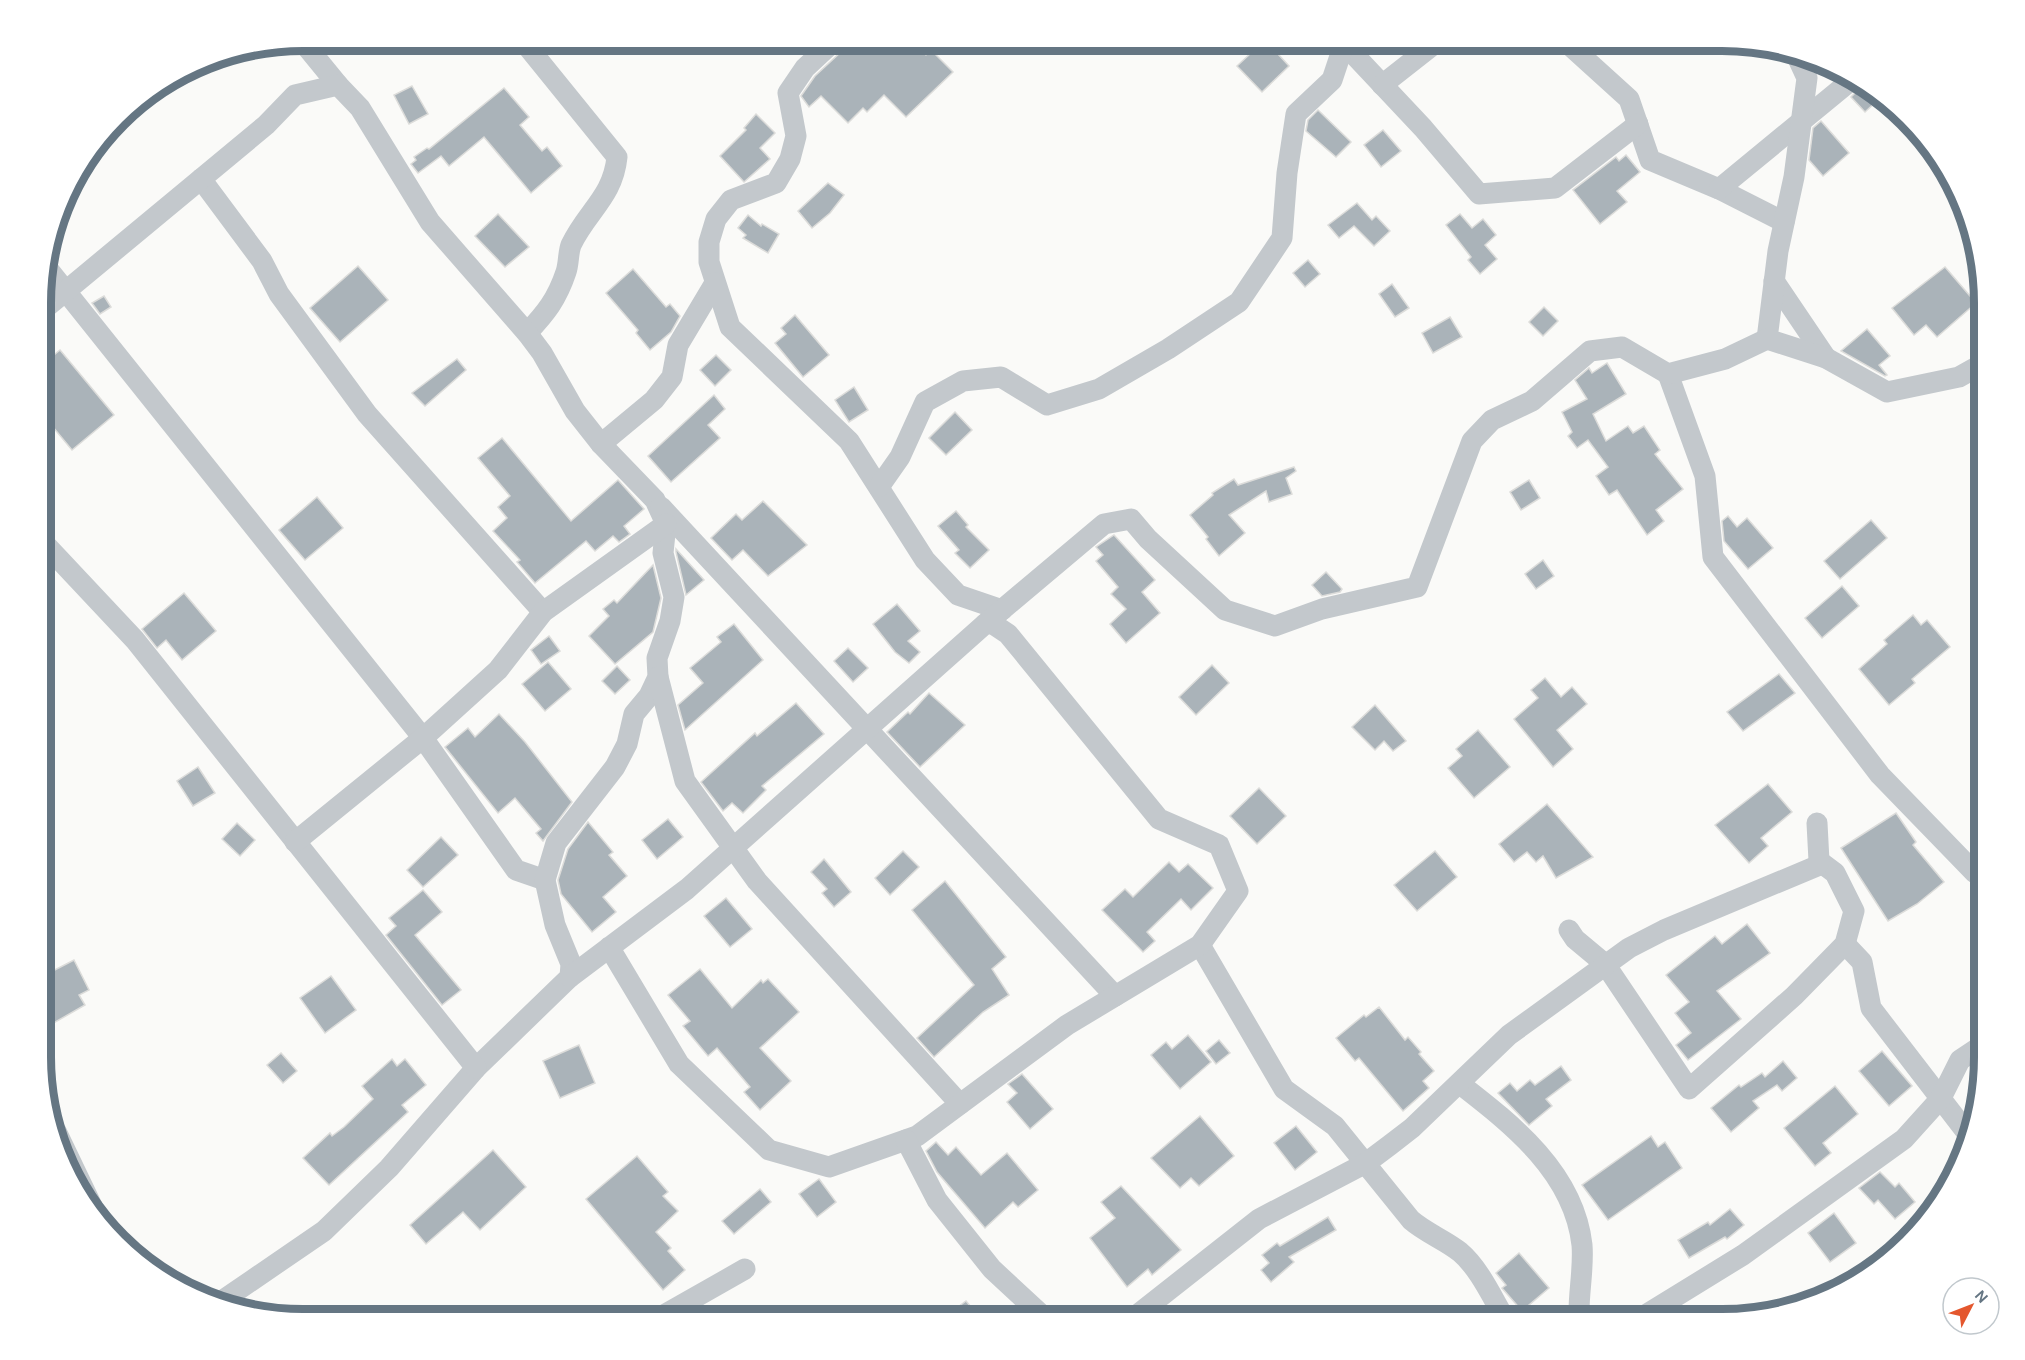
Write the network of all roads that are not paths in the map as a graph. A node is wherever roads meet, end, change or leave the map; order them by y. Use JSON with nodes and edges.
{"nodes":[{"id":1,"x":310,"y":51,"type":"edge"},
{"id":2,"x":532,"y":51,"type":"edge"},
{"id":3,"x":823,"y":51,"type":"edge"},
{"id":4,"x":1341,"y":51,"type":"edge"},
{"id":5,"x":1352,"y":51,"type":"edge"},
{"id":6,"x":1424,"y":51,"type":"edge"},
{"id":7,"x":1577,"y":51,"type":"edge"},
{"id":8,"x":1800,"y":63,"type":"edge"},
{"id":9,"x":1847,"y":84,"type":"edge"},
{"id":10,"x":338,"y":85,"type":"junction"},
{"id":11,"x":1382,"y":85,"type":"junction"},
{"id":12,"x":1802,"y":121,"type":"junction"},
{"id":13,"x":1638,"y":124,"type":"junction"},
{"id":14,"x":201,"y":179,"type":"junction"},
{"id":15,"x":1719,"y":189,"type":"junction"},
{"id":16,"x":1784,"y":222,"type":"junction"},
{"id":17,"x":53,"y":275,"type":"edge"},
{"id":18,"x":1774,"y":281,"type":"junction"},
{"id":19,"x":715,"y":283,"type":"junction"},
{"id":20,"x":66,"y":291,"type":"junction"},
{"id":21,"x":51,"y":303,"type":"edge"},
{"id":22,"x":527,"y":333,"type":"junction"},
{"id":23,"x":1767,"y":339,"type":"junction"},
{"id":24,"x":1826,"y":358,"type":"junction"},
{"id":25,"x":1974,"y":369,"type":"edge"},
{"id":26,"x":1668,"y":374,"type":"junction"},
{"id":27,"x":601,"y":444,"type":"junction"},
{"id":28,"x":879,"y":487,"type":"junction"},
{"id":29,"x":655,"y":500,"type":"junction"},
{"id":30,"x":666,"y":524,"type":"junction"},
{"id":31,"x":51,"y":551,"type":"edge"},
{"id":32,"x":1002,"y":610,"type":"junction"},
{"id":33,"x":543,"y":612,"type":"junction"},
{"id":34,"x":985,"y":624,"type":"junction"},
{"id":35,"x":658,"y":677,"type":"junction"},
{"id":36,"x":869,"y":730,"type":"junction"},
{"id":37,"x":423,"y":738,"type":"junction"},
{"id":38,"x":1817,"y":823,"type":"dead end"},
{"id":39,"x":296,"y":842,"type":"junction"},
{"id":40,"x":733,"y":848,"type":"junction"},
{"id":41,"x":1819,"y":861,"type":"junction"},
{"id":42,"x":1974,"y":872,"type":"edge"},
{"id":43,"x":545,"y":880,"type":"junction"},
{"id":44,"x":1569,"y":930,"type":"dead end"},
{"id":45,"x":1845,"y":944,"type":"junction"},
{"id":46,"x":1200,"y":945,"type":"junction"},
{"id":47,"x":609,"y":947,"type":"junction"},
{"id":48,"x":1605,"y":964,"type":"junction"},
{"id":49,"x":570,"y":977,"type":"junction"},
{"id":50,"x":1115,"y":996,"type":"junction"},
{"id":51,"x":1974,"y":1051,"type":"edge"},
{"id":52,"x":476,"y":1068,"type":"junction"},
{"id":53,"x":1460,"y":1084,"type":"junction"},
{"id":54,"x":1941,"y":1098,"type":"junction"},
{"id":55,"x":960,"y":1104,"type":"junction"},
{"id":56,"x":1964,"y":1128,"type":"edge"},
{"id":57,"x":906,"y":1140,"type":"junction"},
{"id":58,"x":1366,"y":1163,"type":"junction"},
{"id":59,"x":745,"y":1269,"type":"dead end"},
{"id":60,"x":249,"y":1281,"type":"junction"},
{"id":61,"x":227,"y":1297,"type":"edge"},
{"id":62,"x":233,"y":1299,"type":"edge"},
{"id":63,"x":675,"y":1309,"type":"edge"},
{"id":64,"x":1035,"y":1309,"type":"edge"},
{"id":65,"x":1145,"y":1309,"type":"edge"},
{"id":66,"x":1499,"y":1309,"type":"edge"},
{"id":67,"x":1579,"y":1309,"type":"edge"},
{"id":68,"x":1655,"y":1309,"type":"edge"}],
"edges":[{"from":1,"to":10,"type":"street"},
{"from":2,"to":22,"type":"street"},
{"from":3,"to":19,"type":"street"},
{"from":4,"to":28,"type":"street"},
{"from":5,"to":11,"type":"street"},
{"from":6,"to":11,"type":"street"},
{"from":7,"to":13,"type":"street"},
{"from":8,"to":12,"type":"street"},
{"from":9,"to":12,"type":"street"},
{"from":10,"to":14,"type":"street"},
{"from":10,"to":22,"type":"street"},
{"from":11,"to":13,"type":"street"},
{"from":12,"to":15,"type":"street"},
{"from":12,"to":16,"type":"street"},
{"from":13,"to":15,"type":"street"},
{"from":14,"to":20,"type":"street"},
{"from":14,"to":33,"type":"street"},
{"from":15,"to":16,"type":"street"},
{"from":16,"to":18,"type":"street"},
{"from":17,"to":20,"type":"street"},
{"from":18,"to":23,"type":"street"},
{"from":18,"to":24,"type":"street"},
{"from":19,"to":27,"type":"street"},
{"from":19,"to":28,"type":"street"},
{"from":20,"to":21,"type":"street"},
{"from":20,"to":37,"type":"street"},
{"from":22,"to":27,"type":"street"},
{"from":23,"to":24,"type":"street"},
{"from":23,"to":26,"type":"street"},
{"from":24,"to":25,"type":"street"},
{"from":26,"to":32,"type":"street"},
{"from":26,"to":42,"type":"street"},
{"from":27,"to":29,"type":"street"},
{"from":28,"to":32,"type":"street"},
{"from":29,"to":30,"type":"street"},
{"from":29,"to":36,"type":"street"},
{"from":30,"to":33,"type":"street"},
{"from":30,"to":35,"type":"street"},
{"from":31,"to":39,"type":"street"},
{"from":32,"to":34,"type":"street"},
{"from":33,"to":37,"type":"street"},
{"from":34,"to":36,"type":"street"},
{"from":34,"to":46,"type":"street"},
{"from":35,"to":40,"type":"street"},
{"from":35,"to":43,"type":"street"},
{"from":36,"to":40,"type":"street"},
{"from":36,"to":50,"type":"street"},
{"from":37,"to":39,"type":"street"},
{"from":37,"to":43,"type":"street"},
{"from":38,"to":41,"type":"street"},
{"from":39,"to":52,"type":"street"},
{"from":40,"to":47,"type":"street"},
{"from":40,"to":55,"type":"street"},
{"from":41,"to":45,"type":"street"},
{"from":41,"to":48,"type":"street"},
{"from":43,"to":49,"type":"street"},
{"from":44,"to":48,"type":"street"},
{"from":45,"to":48,"type":"street"},
{"from":45,"to":54,"type":"street"},
{"from":46,"to":50,"type":"street"},
{"from":46,"to":58,"type":"street"},
{"from":47,"to":49,"type":"street"},
{"from":47,"to":57,"type":"street"},
{"from":48,"to":53,"type":"street"},
{"from":49,"to":52,"type":"street"},
{"from":50,"to":55,"type":"street"},
{"from":51,"to":54,"type":"street"},
{"from":52,"to":60,"type":"street"},
{"from":53,"to":58,"type":"street"},
{"from":53,"to":67,"type":"street"},
{"from":54,"to":56,"type":"street"},
{"from":54,"to":68,"type":"street"},
{"from":55,"to":57,"type":"street"},
{"from":57,"to":64,"type":"street"},
{"from":58,"to":65,"type":"street"},
{"from":58,"to":66,"type":"street"},
{"from":59,"to":63,"type":"street"},
{"from":60,"to":61,"type":"street"},
{"from":60,"to":62,"type":"street"}]}
